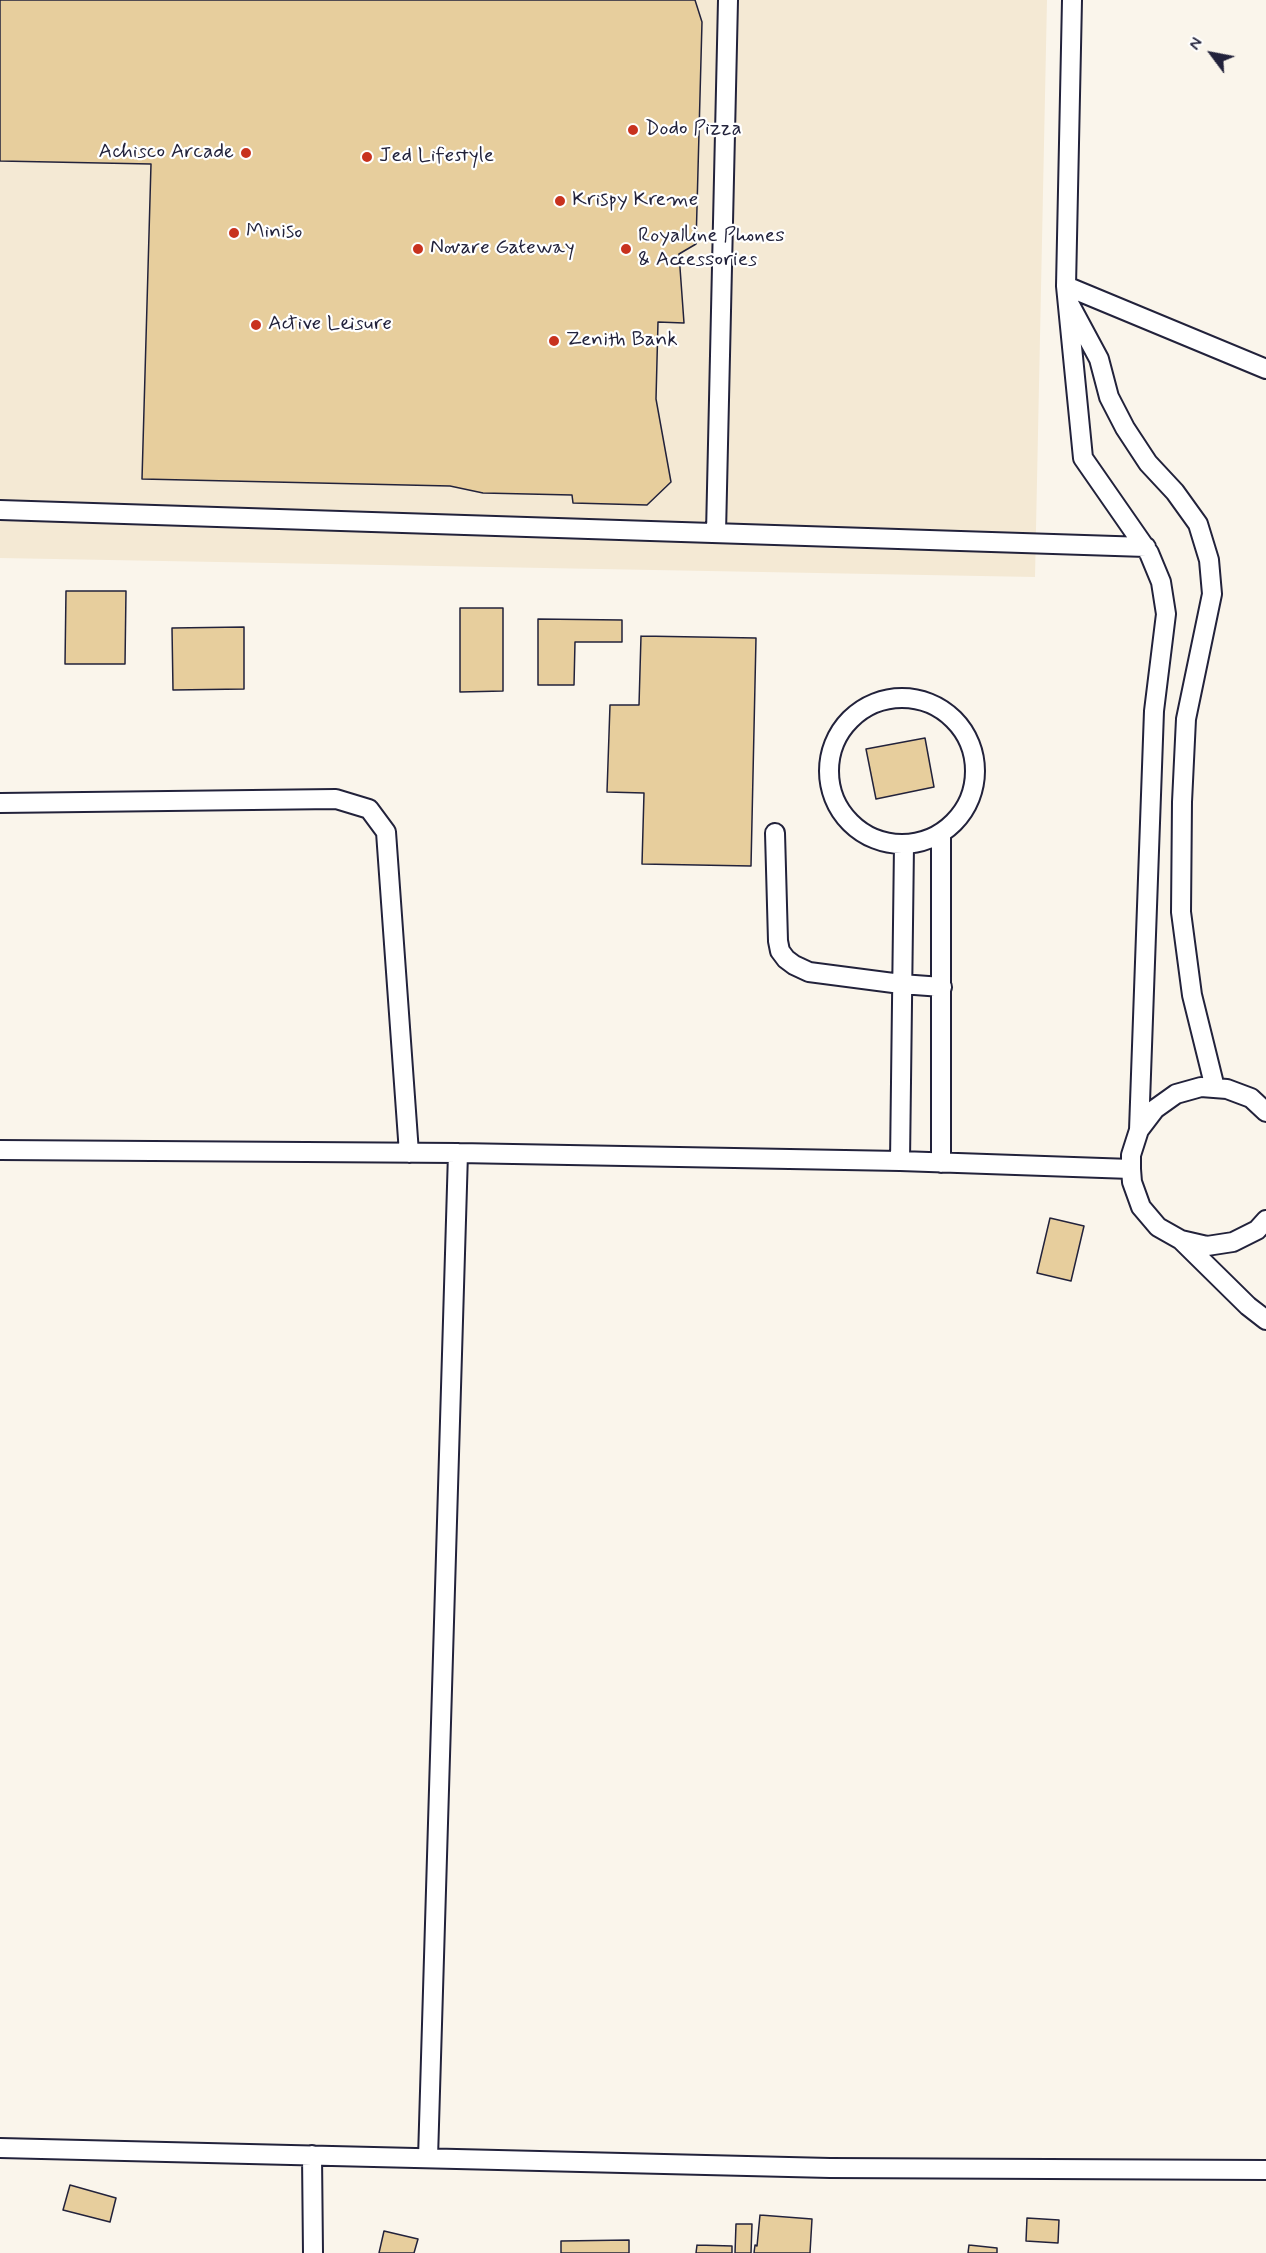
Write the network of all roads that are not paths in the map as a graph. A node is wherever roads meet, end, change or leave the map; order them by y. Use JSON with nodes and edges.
{"nodes":[{"id":1,"x":728,"y":0,"type":"edge"},
{"id":2,"x":1072,"y":0,"type":"edge"},
{"id":3,"x":1066,"y":292,"type":"junction"},
{"id":4,"x":1266,"y":369,"type":"edge"},
{"id":5,"x":0,"y":510,"type":"edge"},
{"id":6,"x":716,"y":533,"type":"junction"},
{"id":7,"x":1146,"y":547,"type":"junction"},
{"id":8,"x":0,"y":802,"type":"edge"},
{"id":9,"x":775,"y":833,"type":"dead end"},
{"id":10,"x":941,"y":834,"type":"junction"},
{"id":11,"x":904,"y":845,"type":"junction"},
{"id":12,"x":902,"y":984,"type":"junction"},
{"id":13,"x":942,"y":987,"type":"junction"},
{"id":14,"x":1215,"y":1088,"type":"junction"},
{"id":15,"x":1266,"y":1112,"type":"edge"},
{"id":16,"x":1139,"y":1130,"type":"junction"},
{"id":17,"x":0,"y":1150,"type":"edge"},
{"id":18,"x":409,"y":1153,"type":"junction"},
{"id":19,"x":458,"y":1153,"type":"junction"},
{"id":20,"x":900,"y":1161,"type":"junction"},
{"id":21,"x":942,"y":1163,"type":"junction"},
{"id":22,"x":1131,"y":1169,"type":"junction"},
{"id":23,"x":1266,"y":1220,"type":"edge"},
{"id":24,"x":1181,"y":1240,"type":"junction"},
{"id":25,"x":1266,"y":1320,"type":"edge"},
{"id":26,"x":0,"y":2148,"type":"edge"},
{"id":27,"x":312,"y":2155,"type":"junction"},
{"id":28,"x":428,"y":2158,"type":"junction"},
{"id":29,"x":1266,"y":2170,"type":"edge"},
{"id":30,"x":313,"y":2253,"type":"edge"}],
"edges":[{"from":1,"to":6,"type":"lane"},
{"from":2,"to":3,"type":"lane"},
{"from":3,"to":4,"type":"lane"},
{"from":3,"to":7,"type":"lane"},
{"from":3,"to":14,"type":"lane"},
{"from":5,"to":6,"type":"lane"},
{"from":6,"to":7,"type":"lane"},
{"from":7,"to":16,"type":"lane"},
{"from":8,"to":18,"type":"lane"},
{"from":9,"to":12,"type":"lane"},
{"from":10,"to":11,"type":"lane"},
{"from":10,"to":11,"type":"lane"},
{"from":10,"to":13,"type":"lane"},
{"from":11,"to":12,"type":"lane"},
{"from":12,"to":13,"type":"lane"},
{"from":12,"to":20,"type":"lane"},
{"from":13,"to":21,"type":"lane"},
{"from":14,"to":15,"type":"lane"},
{"from":14,"to":16,"type":"lane"},
{"from":16,"to":22,"type":"lane"},
{"from":17,"to":18,"type":"lane"},
{"from":18,"to":19,"type":"lane"},
{"from":19,"to":20,"type":"lane"},
{"from":19,"to":28,"type":"lane"},
{"from":20,"to":21,"type":"lane"},
{"from":21,"to":22,"type":"lane"},
{"from":22,"to":24,"type":"lane"},
{"from":23,"to":24,"type":"lane"},
{"from":24,"to":25,"type":"lane"},
{"from":26,"to":27,"type":"lane"},
{"from":27,"to":28,"type":"lane"},
{"from":27,"to":30,"type":"lane"},
{"from":28,"to":29,"type":"lane"}]}
